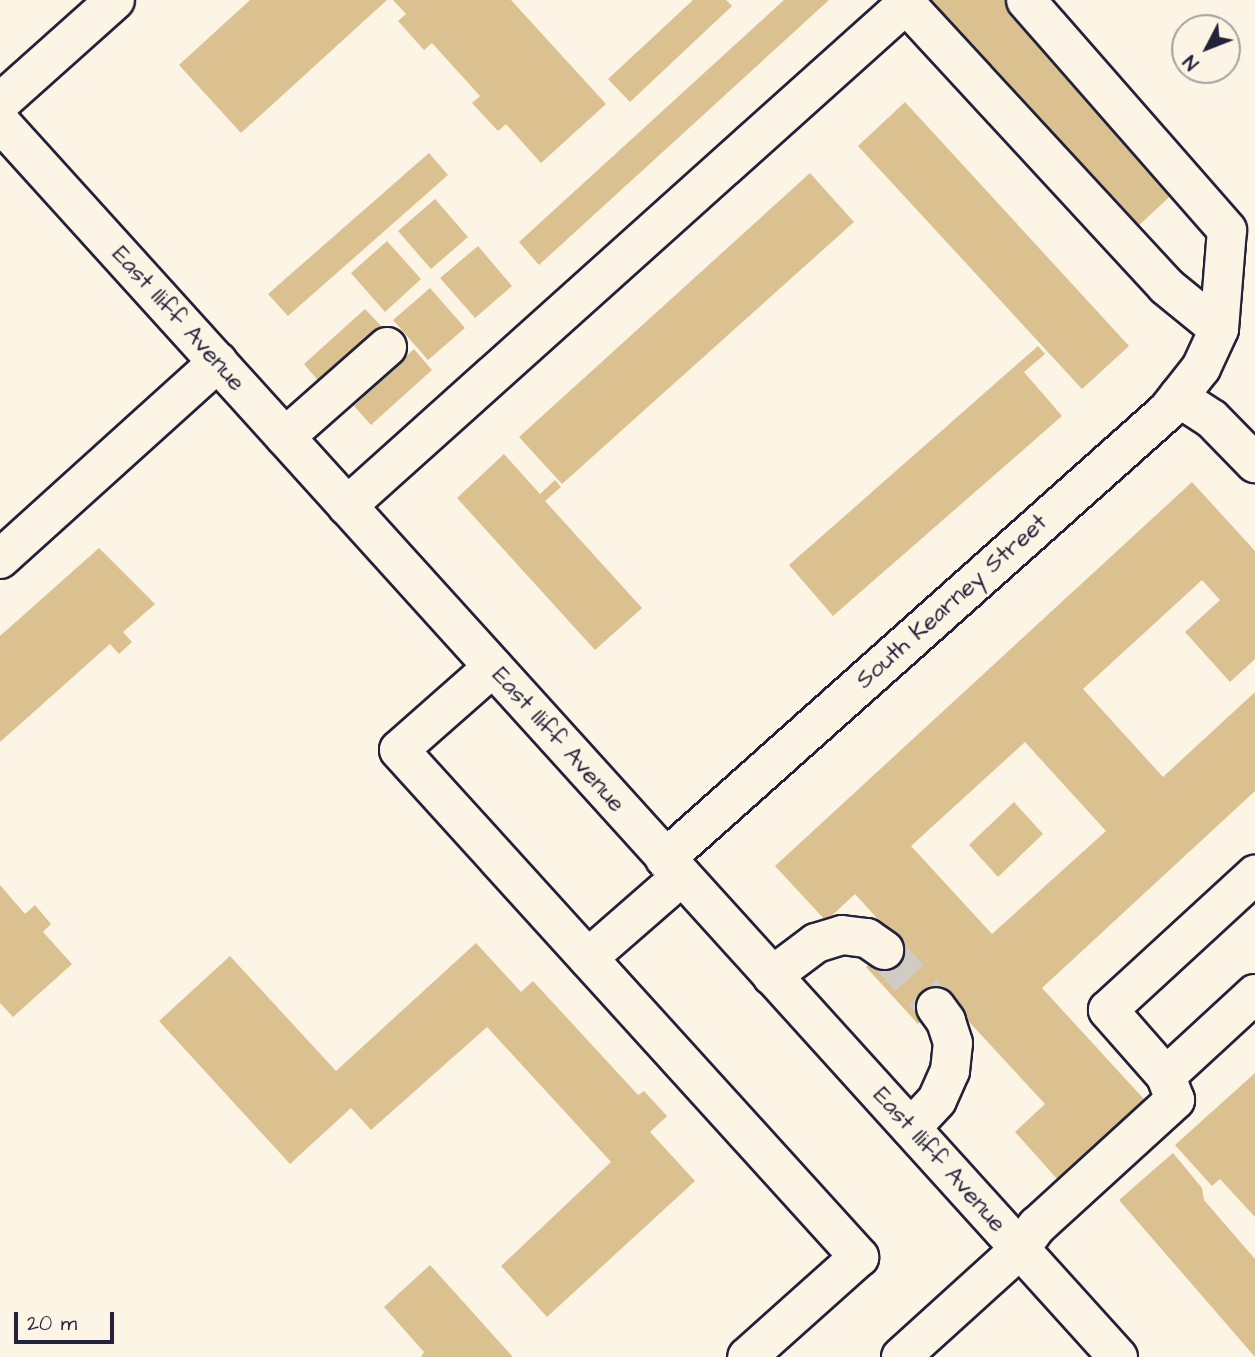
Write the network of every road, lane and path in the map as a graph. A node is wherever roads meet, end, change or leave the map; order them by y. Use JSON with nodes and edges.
{"nodes":[{"id":1,"x":115,"y":0,"type":"edge"},
{"id":2,"x":1026,"y":0,"type":"edge"},
{"id":3,"x":908,"y":2,"type":"edge"},
{"id":4,"x":0,"y":103,"type":"edge"},
{"id":5,"x":0,"y":121,"type":"edge"},
{"id":6,"x":1219,"y":329,"type":"junction"},
{"id":7,"x":387,"y":347,"type":"dead end"},
{"id":8,"x":218,"y":362,"type":"junction"},
{"id":9,"x":1178,"y":397,"type":"junction"},
{"id":10,"x":285,"y":437,"type":"junction"},
{"id":11,"x":1255,"y":463,"type":"edge"},
{"id":12,"x":347,"y":506,"type":"junction"},
{"id":13,"x":0,"y":559,"type":"edge"},
{"id":14,"x":493,"y":667,"type":"junction"},
{"id":15,"x":673,"y":868,"type":"junction"},
{"id":16,"x":1255,"y":875,"type":"edge"},
{"id":17,"x":884,"y":950,"type":"tunnel mouth"},
{"id":18,"x":588,"y":958,"type":"junction"},
{"id":19,"x":772,"y":976,"type":"junction"},
{"id":20,"x":1255,"y":994,"type":"edge"},
{"id":21,"x":936,"y":1007,"type":"tunnel mouth"},
{"id":22,"x":1166,"y":1076,"type":"junction"},
{"id":23,"x":911,"y":1128,"type":"junction"},
{"id":24,"x":1020,"y":1249,"type":"junction"},
{"id":25,"x":747,"y":1357,"type":"edge"},
{"id":26,"x":901,"y":1357,"type":"edge"},
{"id":27,"x":1118,"y":1357,"type":"edge"}],
"edges":[{"from":1,"to":4,"type":"street"},
{"from":2,"to":6,"type":"street"},
{"from":3,"to":6,"type":"street"},
{"from":3,"to":12,"type":"street"},
{"from":5,"to":8,"type":"street","name":"East Iliff Avenue"},
{"from":6,"to":9,"type":"street","name":"South Kearney Street"},
{"from":7,"to":10,"type":"street"},
{"from":8,"to":10,"type":"street","name":"East Iliff Avenue"},
{"from":8,"to":13,"type":"street"},
{"from":9,"to":11,"type":"street"},
{"from":9,"to":15,"type":"street","name":"South Kearney Street"},
{"from":10,"to":12,"type":"street","name":"East Iliff Avenue"},
{"from":12,"to":14,"type":"street","name":"East Iliff Avenue"},
{"from":14,"to":15,"type":"street","name":"East Iliff Avenue"},
{"from":14,"to":18,"type":"street"},
{"from":15,"to":18,"type":"street","name":"South Kearney Street"},
{"from":15,"to":19,"type":"street","name":"East Iliff Avenue"},
{"from":16,"to":22,"type":"street"},
{"from":17,"to":19,"type":"street"},
{"from":18,"to":25,"type":"street"},
{"from":19,"to":23,"type":"street","name":"East Iliff Avenue"},
{"from":20,"to":22,"type":"street"},
{"from":21,"to":23,"type":"street"},
{"from":22,"to":24,"type":"street"},
{"from":23,"to":24,"type":"street","name":"East Iliff Avenue"},
{"from":24,"to":26,"type":"street"},
{"from":24,"to":27,"type":"street","name":"East Iliff Avenue"}]}
